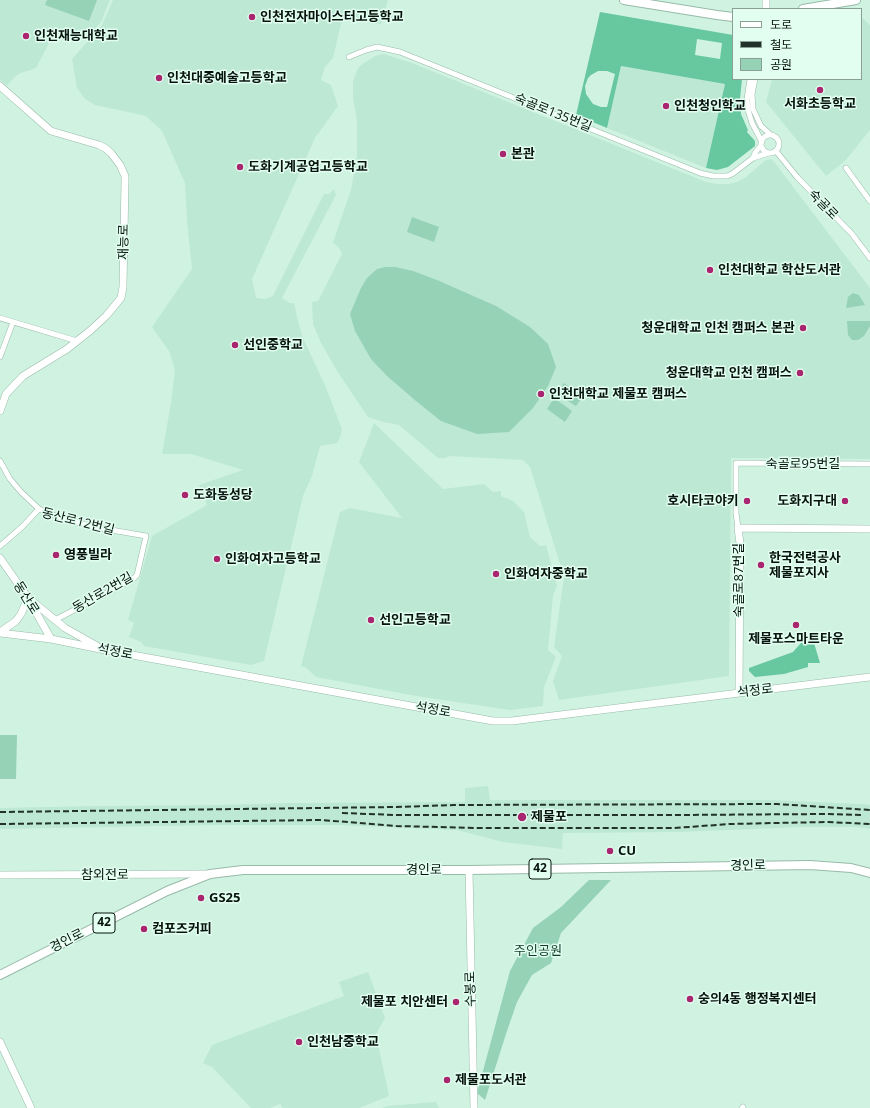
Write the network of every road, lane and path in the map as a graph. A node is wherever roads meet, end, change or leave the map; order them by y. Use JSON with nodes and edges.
{"nodes":[{"id":1,"x":624,"y":0,"type":"edge"},
{"id":2,"x":856,"y":0,"type":"edge"},
{"id":3,"x":634,"y":1,"type":"edge"},
{"id":4,"x":809,"y":8,"type":"edge"},
{"id":5,"x":732,"y":17,"type":"edge"},
{"id":6,"x":349,"y":58,"type":"dead end"},
{"id":7,"x":750,"y":80,"type":"edge"},
{"id":8,"x":755,"y":80,"type":"edge"},
{"id":9,"x":0,"y":86,"type":"edge"},
{"id":10,"x":771,"y":135,"type":"junction"},
{"id":11,"x":762,"y":144,"type":"junction"},
{"id":12,"x":776,"y":151,"type":"junction"},
{"id":13,"x":770,"y":153,"type":"junction"},
{"id":14,"x":754,"y":158,"type":"junction"},
{"id":15,"x":846,"y":168,"type":"dead end"},
{"id":16,"x":870,"y":201,"type":"edge"},
{"id":17,"x":870,"y":258,"type":"edge"},
{"id":18,"x":0,"y":318,"type":"edge"},
{"id":19,"x":14,"y":322,"type":"junction"},
{"id":20,"x":77,"y":341,"type":"junction"},
{"id":21,"x":0,"y":357,"type":"edge"},
{"id":22,"x":3,"y":392,"type":"edge"},
{"id":23,"x":0,"y":411,"type":"edge"},
{"id":24,"x":0,"y":460,"type":"edge"},
{"id":25,"x":870,"y":464,"type":"edge"},
{"id":26,"x":39,"y":509,"type":"junction"},
{"id":27,"x":738,"y":528,"type":"junction"},
{"id":28,"x":870,"y":528,"type":"edge"},
{"id":29,"x":146,"y":536,"type":"joint"},
{"id":30,"x":0,"y":546,"type":"edge"},
{"id":31,"x":0,"y":558,"type":"edge"},
{"id":32,"x":28,"y":598,"type":"junction"},
{"id":33,"x":55,"y":620,"type":"junction"},
{"id":34,"x":0,"y":632,"type":"edge"},
{"id":35,"x":51,"y":639,"type":"junction"},
{"id":36,"x":105,"y":650,"type":"junction"},
{"id":37,"x":870,"y":677,"type":"edge"},
{"id":38,"x":739,"y":693,"type":"junction"},
{"id":39,"x":469,"y":870,"type":"junction"},
{"id":40,"x":870,"y":873,"type":"edge"},
{"id":41,"x":210,"y":874,"type":"junction"},
{"id":42,"x":0,"y":875,"type":"edge"},
{"id":43,"x":0,"y":975,"type":"edge"},
{"id":44,"x":0,"y":1042,"type":"edge"},
{"id":45,"x":31,"y":1108,"type":"edge"},
{"id":46,"x":474,"y":1108,"type":"edge"}],
"edges":[{"from":1,"to":3,"type":"main road"},
{"from":2,"to":4,"type":"main road"},
{"from":3,"to":5,"type":"main road"},
{"from":6,"to":14,"type":"street","name":"숙골로135번길"},
{"from":7,"to":11,"type":"street"},
{"from":8,"to":10,"type":"street","name":"숙골로"},
{"from":9,"to":20,"type":"main road","name":"재능로"},
{"from":10,"to":11,"type":"street"},
{"from":10,"to":12,"type":"street","name":"숙골로"},
{"from":11,"to":13,"type":"street"},
{"from":11,"to":14,"type":"street","name":"숙골로135번길"},
{"from":12,"to":13,"type":"street"},
{"from":12,"to":17,"type":"street","name":"숙골로"},
{"from":13,"to":14,"type":"street","name":"숙골로135번길"},
{"from":15,"to":16,"type":"street"},
{"from":18,"to":19,"type":"street"},
{"from":19,"to":20,"type":"street"},
{"from":19,"to":21,"type":"street"},
{"from":20,"to":22,"type":"main road","name":"재능로"},
{"from":22,"to":23,"type":"main road","name":"재능로"},
{"from":24,"to":26,"type":"street"},
{"from":25,"to":27,"type":"street","name":"숙골로95번길"},
{"from":26,"to":29,"type":"street","name":"동산로12번길"},
{"from":26,"to":30,"type":"street","name":"동산로12번길"},
{"from":27,"to":28,"type":"main road","name":"숙골로87번길"},
{"from":27,"to":38,"type":"main road","name":"숙골로87번길"},
{"from":29,"to":33,"type":"street","name":"동산로2번길"},
{"from":31,"to":32,"type":"main road","name":"동산로"},
{"from":32,"to":33,"type":"main road"},
{"from":32,"to":34,"type":"main road"},
{"from":32,"to":35,"type":"main road","name":"동산로"},
{"from":33,"to":36,"type":"main road"},
{"from":34,"to":35,"type":"main road","name":"석정로"},
{"from":35,"to":36,"type":"main road","name":"석정로"},
{"from":36,"to":38,"type":"main road","name":"석정로"},
{"from":37,"to":38,"type":"main road","name":"석정로"},
{"from":39,"to":40,"type":"main road","name":"경인로","number":"42"},
{"from":39,"to":41,"type":"main road","name":"경인로","number":"42"},
{"from":39,"to":46,"type":"main road","name":"수봉로"},
{"from":41,"to":42,"type":"main road","name":"참외전로"},
{"from":41,"to":43,"type":"main road","name":"경인로","number":"42"},
{"from":44,"to":45,"type":"main road"}]}
